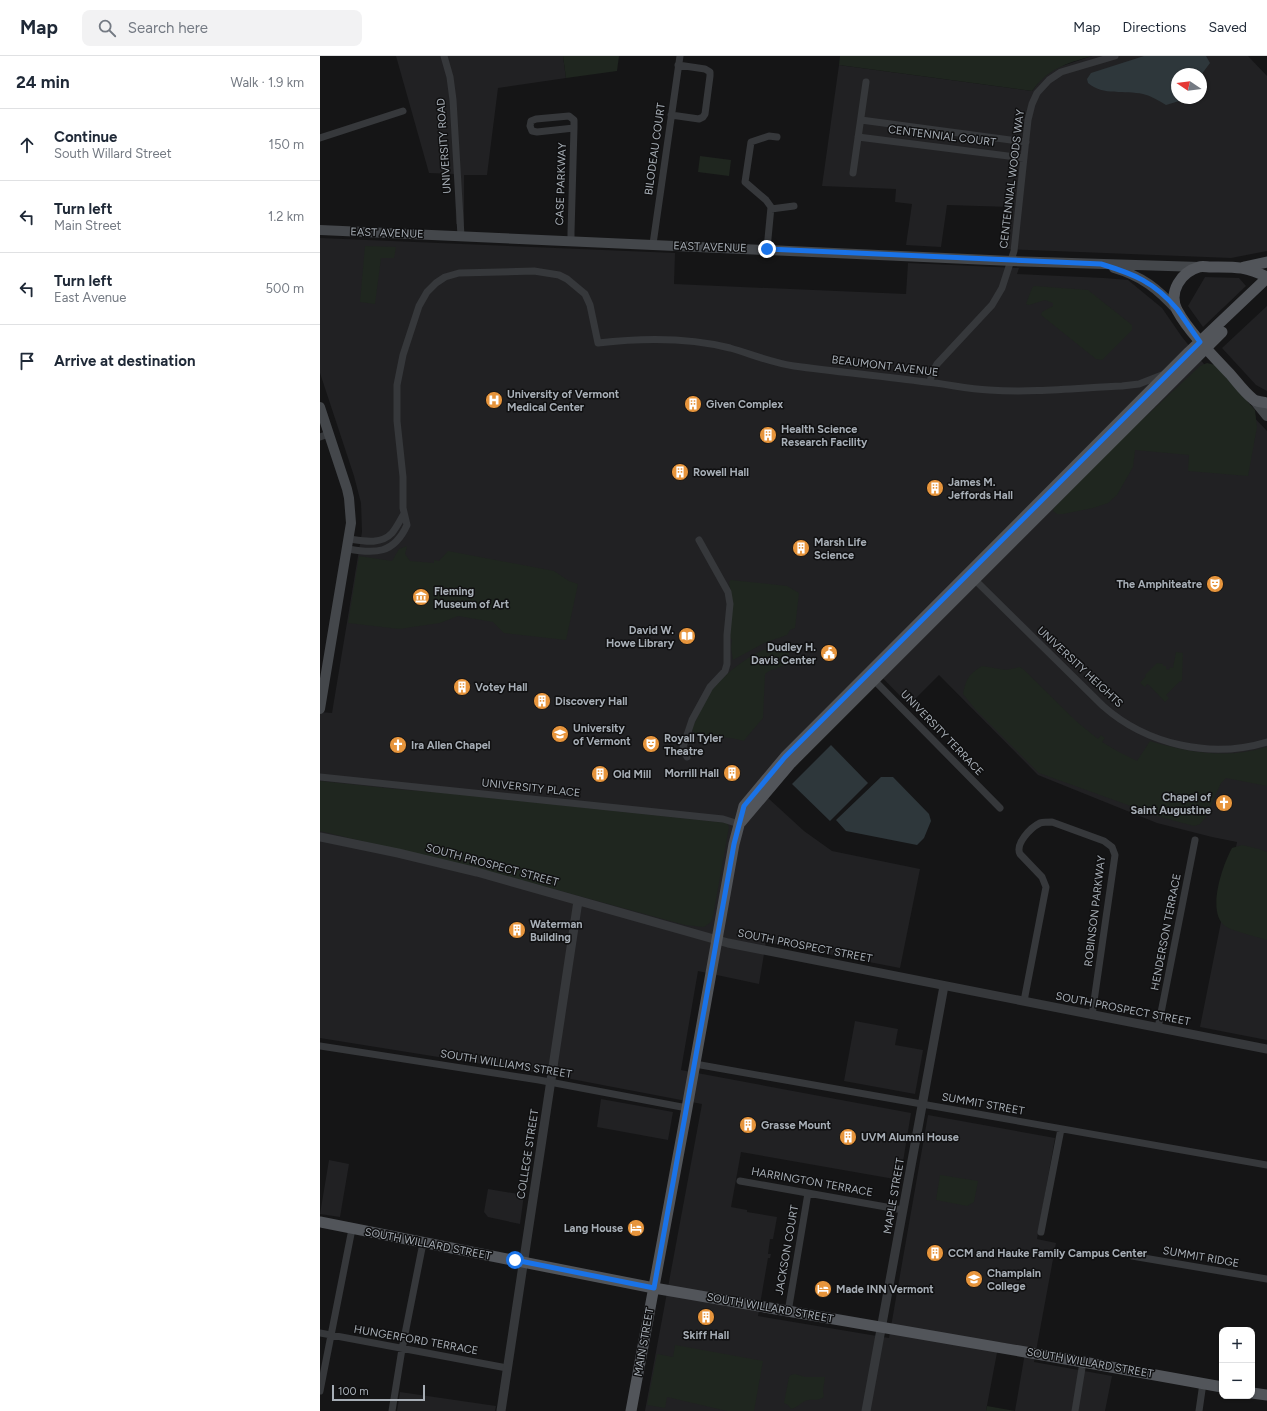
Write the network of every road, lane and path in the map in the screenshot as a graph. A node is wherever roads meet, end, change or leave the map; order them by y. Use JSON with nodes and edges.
{"nodes":[{"id":1,"x":444,"y":56,"type":"edge"},
{"id":2,"x":680,"y":56,"type":"edge"},
{"id":3,"x":1114,"y":56,"type":"edge"},
{"id":4,"x":678,"y":65,"type":"junction"},
{"id":5,"x":866,"y":82,"type":"dead end"},
{"id":6,"x":403,"y":110,"type":"dead end"},
{"id":7,"x":671,"y":115,"type":"junction"},
{"id":8,"x":861,"y":120,"type":"junction"},
{"id":9,"x":574,"y":128,"type":"junction"},
{"id":10,"x":858,"y":136,"type":"junction"},
{"id":11,"x":777,"y":137,"type":"dead end"},
{"id":12,"x":320,"y":138,"type":"edge"},
{"id":13,"x":1026,"y":142,"type":"junction"},
{"id":14,"x":1024,"y":158,"type":"junction"},
{"id":15,"x":853,"y":173,"type":"dead end"},
{"id":16,"x":794,"y":206,"type":"dead end"},
{"id":17,"x":771,"y":209,"type":"junction"},
{"id":18,"x":320,"y":230,"type":"edge"},
{"id":19,"x":461,"y":236,"type":"junction"},
{"id":20,"x":571,"y":241,"type":"junction"},
{"id":21,"x":653,"y":244,"type":"junction"},
{"id":22,"x":767,"y":249,"type":"junction"},
{"id":23,"x":1012,"y":261,"type":"junction"},
{"id":24,"x":1267,"y":262,"type":"edge"},
{"id":25,"x":1101,"y":264,"type":"junction"},
{"id":26,"x":1200,"y":267,"type":"junction"},
{"id":27,"x":1241,"y":267,"type":"junction"},
{"id":28,"x":1267,"y":278,"type":"edge"},
{"id":29,"x":1267,"y":288,"type":"edge"},
{"id":30,"x":1177,"y":310,"type":"junction"},
{"id":31,"x":1203,"y":345,"type":"junction"},
{"id":32,"x":1171,"y":371,"type":"junction"},
{"id":33,"x":930,"y":382,"type":"junction"},
{"id":34,"x":1254,"y":400,"type":"junction"},
{"id":35,"x":1267,"y":403,"type":"edge"},
{"id":36,"x":320,"y":407,"type":"edge"},
{"id":37,"x":1267,"y":416,"type":"edge"},
{"id":38,"x":324,"y":435,"type":"edge"},
{"id":39,"x":404,"y":514,"type":"junction"},
{"id":40,"x":349,"y":539,"type":"junction"},
{"id":41,"x":699,"y":540,"type":"dead end"},
{"id":42,"x":348,"y":549,"type":"junction"},
{"id":43,"x":971,"y":576,"type":"junction"},
{"id":44,"x":871,"y":677,"type":"junction"},
{"id":45,"x":321,"y":697,"type":"edge"},
{"id":46,"x":320,"y":709,"type":"edge"},
{"id":47,"x":1267,"y":742,"type":"edge"},
{"id":48,"x":687,"y":757,"type":"dead end"},
{"id":49,"x":320,"y":777,"type":"edge"},
{"id":50,"x":1000,"y":808,"type":"dead end"},
{"id":51,"x":739,"y":824,"type":"junction"},
{"id":52,"x":320,"y":838,"type":"edge"},
{"id":53,"x":1195,"y":840,"type":"dead end"},
{"id":54,"x":578,"y":901,"type":"junction"},
{"id":55,"x":717,"y":940,"type":"junction"},
{"id":56,"x":944,"y":986,"type":"junction"},
{"id":57,"x":1024,"y":1001,"type":"junction"},
{"id":58,"x":1092,"y":1015,"type":"junction"},
{"id":59,"x":1158,"y":1028,"type":"junction"},
{"id":60,"x":320,"y":1046,"type":"edge"},
{"id":61,"x":1267,"y":1050,"type":"edge"},
{"id":62,"x":695,"y":1064,"type":"junction"},
{"id":63,"x":551,"y":1082,"type":"junction"},
{"id":64,"x":922,"y":1105,"type":"junction"},
{"id":65,"x":687,"y":1108,"type":"junction"},
{"id":66,"x":1061,"y":1129,"type":"junction"},
{"id":67,"x":1267,"y":1165,"type":"edge"},
{"id":68,"x":740,"y":1180,"type":"dead end"},
{"id":69,"x":808,"y":1193,"type":"junction"},
{"id":70,"x":903,"y":1210,"type":"junction"},
{"id":71,"x":320,"y":1222,"type":"edge"},
{"id":72,"x":352,"y":1229,"type":"junction"},
{"id":73,"x":1041,"y":1232,"type":"dead end"},
{"id":74,"x":423,"y":1243,"type":"junction"},
{"id":75,"x":1132,"y":1256,"type":"dead end"},
{"id":76,"x":524,"y":1262,"type":"junction"},
{"id":77,"x":1267,"y":1279,"type":"edge"},
{"id":78,"x":654,"y":1288,"type":"junction"},
{"id":79,"x":788,"y":1312,"type":"junction"},
{"id":80,"x":882,"y":1327,"type":"junction"},
{"id":81,"x":320,"y":1333,"type":"edge"},
{"id":82,"x":331,"y":1335,"type":"junction"},
{"id":83,"x":402,"y":1349,"type":"junction"},
{"id":84,"x":1083,"y":1362,"type":"junction"},
{"id":85,"x":508,"y":1368,"type":"junction"},
{"id":86,"x":1203,"y":1383,"type":"junction"},
{"id":87,"x":1219,"y":1386,"type":"edge"},
{"id":88,"x":320,"y":1391,"type":"edge"},
{"id":89,"x":1255,"y":1393,"type":"edge"},
{"id":90,"x":1267,"y":1395,"type":"edge"},
{"id":91,"x":392,"y":1411,"type":"edge"},
{"id":92,"x":501,"y":1411,"type":"edge"},
{"id":93,"x":631,"y":1411,"type":"edge"},
{"id":94,"x":866,"y":1411,"type":"edge"},
{"id":95,"x":1076,"y":1411,"type":"edge"},
{"id":96,"x":1199,"y":1411,"type":"edge"}],
"edges":[{"from":1,"to":19,"type":"street","name":"UNIVERSITY ROAD"},
{"from":2,"to":4,"type":"street","name":"BILODEAU COURT"},
{"from":3,"to":13,"type":"street","name":"CENTENNIAL WOODS WAY"},
{"from":4,"to":7,"type":"street","name":"BILODEAU COURT"},
{"from":4,"to":7,"type":"street"},
{"from":5,"to":8,"type":"street"},
{"from":6,"to":12,"type":"street"},
{"from":7,"to":21,"type":"street","name":"BILODEAU COURT"},
{"from":8,"to":10,"type":"street"},
{"from":8,"to":13,"type":"street","name":"CENTENNIAL COURT"},
{"from":9,"to":9,"type":"street","name":"CASE PARKWAY"},
{"from":9,"to":20,"type":"street","name":"CASE PARKWAY"},
{"from":10,"to":14,"type":"street","name":"CENTENNIAL COURT"},
{"from":10,"to":15,"type":"street"},
{"from":11,"to":17,"type":"street"},
{"from":13,"to":14,"type":"street","name":"CENTENNIAL WOODS WAY"},
{"from":14,"to":23,"type":"street","name":"CENTENNIAL WOODS WAY"},
{"from":16,"to":17,"type":"street"},
{"from":17,"to":22,"type":"street"},
{"from":18,"to":19,"type":"main road","name":"EAST AVENUE"},
{"from":19,"to":20,"type":"main road","name":"EAST AVENUE"},
{"from":20,"to":21,"type":"main road","name":"EAST AVENUE"},
{"from":21,"to":22,"type":"main road","name":"EAST AVENUE"},
{"from":22,"to":23,"type":"main road","name":"EAST AVENUE"},
{"from":23,"to":25,"type":"main road","name":"EAST AVENUE"},
{"from":23,"to":33,"type":"street","name":"CENTENNIAL WOODS WAY"},
{"from":24,"to":27,"type":"main road"},
{"from":25,"to":26,"type":"main road","name":"EAST AVENUE"},
{"from":25,"to":30,"type":"main road","name":"EAST AVENUE"},
{"from":26,"to":27,"type":"main road","name":"EAST AVENUE"},
{"from":26,"to":30,"type":"main road","name":"EAST AVENUE"},
{"from":27,"to":28,"type":"main road","name":"EAST AVENUE"},
{"from":28,"to":31,"type":"main road","name":"MAIN STREET"},
{"from":29,"to":31,"type":"main road","name":"MAIN STREET"},
{"from":30,"to":31,"type":"main road","name":"EAST AVENUE"},
{"from":31,"to":32,"type":"main road","name":"MAIN STREET"},
{"from":31,"to":34,"type":"main road","name":"EAST AVENUE"},
{"from":31,"to":43,"type":"main road","name":"MAIN STREET"},
{"from":32,"to":33,"type":"street","name":"BEAUMONT AVENUE"},
{"from":32,"to":43,"type":"main road","name":"MAIN STREET"},
{"from":33,"to":39,"type":"street","name":"BEAUMONT AVENUE"},
{"from":34,"to":35,"type":"main road"},
{"from":34,"to":37,"type":"main road"},
{"from":36,"to":38,"type":"main road"},
{"from":38,"to":40,"type":"main road"},
{"from":39,"to":40,"type":"street"},
{"from":39,"to":42,"type":"street"},
{"from":40,"to":42,"type":"main road"},
{"from":41,"to":48,"type":"street"},
{"from":42,"to":45,"type":"main road"},
{"from":43,"to":44,"type":"main road","name":"MAIN STREET"},
{"from":43,"to":47,"type":"street","name":"UNIVERSITY HEIGHTS"},
{"from":44,"to":50,"type":"street","name":"UNIVERSITY TERRACE"},
{"from":44,"to":51,"type":"main road","name":"MAIN STREET"},
{"from":45,"to":46,"type":"main road"},
{"from":49,"to":51,"type":"street","name":"UNIVERSITY PLACE"},
{"from":51,"to":55,"type":"main road","name":"MAIN STREET"},
{"from":52,"to":54,"type":"street","name":"SOUTH PROSPECT STREET"},
{"from":53,"to":59,"type":"street","name":"HENDERSON TERRACE"},
{"from":54,"to":55,"type":"street","name":"SOUTH PROSPECT STREET"},
{"from":54,"to":63,"type":"street","name":"COLLEGE STREET"},
{"from":55,"to":56,"type":"street","name":"SOUTH PROSPECT STREET"},
{"from":55,"to":62,"type":"main road","name":"MAIN STREET"},
{"from":56,"to":57,"type":"street","name":"SOUTH PROSPECT STREET"},
{"from":56,"to":64,"type":"street","name":"MAPLE STREET"},
{"from":57,"to":58,"type":"street","name":"SOUTH PROSPECT STREET"},
{"from":57,"to":58,"type":"street","name":"ROBINSON PARKWAY"},
{"from":58,"to":59,"type":"street","name":"SOUTH PROSPECT STREET"},
{"from":59,"to":61,"type":"street","name":"SOUTH PROSPECT STREET"},
{"from":60,"to":63,"type":"street","name":"SOUTH WILLIAMS STREET"},
{"from":62,"to":64,"type":"street","name":"SUMMIT STREET"},
{"from":62,"to":65,"type":"main road","name":"MAIN STREET"},
{"from":63,"to":65,"type":"street","name":"SOUTH WILLIAMS STREET"},
{"from":63,"to":76,"type":"street","name":"COLLEGE STREET"},
{"from":64,"to":66,"type":"street","name":"SUMMIT STREET"},
{"from":64,"to":70,"type":"street","name":"MAPLE STREET"},
{"from":65,"to":78,"type":"main road","name":"MAIN STREET"},
{"from":66,"to":67,"type":"street","name":"SUMMIT STREET"},
{"from":66,"to":73,"type":"street"},
{"from":68,"to":69,"type":"street","name":"HARRINGTON TERRACE"},
{"from":69,"to":70,"type":"street","name":"HARRINGTON TERRACE"},
{"from":69,"to":79,"type":"street","name":"JACKSON COURT"},
{"from":70,"to":80,"type":"street","name":"MAPLE STREET"},
{"from":71,"to":72,"type":"main road","name":"SOUTH WILLARD STREET"},
{"from":72,"to":74,"type":"main road","name":"SOUTH WILLARD STREET"},
{"from":72,"to":82,"type":"street"},
{"from":74,"to":76,"type":"main road","name":"SOUTH WILLARD STREET"},
{"from":74,"to":83,"type":"street"},
{"from":75,"to":77,"type":"street","name":"SUMMIT RIDGE"},
{"from":76,"to":78,"type":"main road","name":"SOUTH WILLARD STREET"},
{"from":76,"to":85,"type":"street","name":"COLLEGE STREET"},
{"from":78,"to":79,"type":"main road","name":"SOUTH WILLARD STREET"},
{"from":78,"to":93,"type":"main road","name":"MAIN STREET"},
{"from":79,"to":80,"type":"main road","name":"SOUTH WILLARD STREET"},
{"from":80,"to":84,"type":"main road","name":"SOUTH WILLARD STREET"},
{"from":80,"to":94,"type":"street","name":"MAPLE STREET"},
{"from":81,"to":82,"type":"street","name":"HUNGERFORD TERRACE"},
{"from":82,"to":83,"type":"street","name":"HUNGERFORD TERRACE"},
{"from":82,"to":88,"type":"street"},
{"from":83,"to":85,"type":"street","name":"HUNGERFORD TERRACE"},
{"from":83,"to":91,"type":"street"},
{"from":84,"to":86,"type":"main road","name":"SOUTH WILLARD STREET"},
{"from":84,"to":95,"type":"street"},
{"from":85,"to":92,"type":"street","name":"COLLEGE STREET"},
{"from":86,"to":87,"type":"main road","name":"SOUTH WILLARD STREET"},
{"from":86,"to":96,"type":"street"},
{"from":89,"to":90,"type":"main road"}]}
